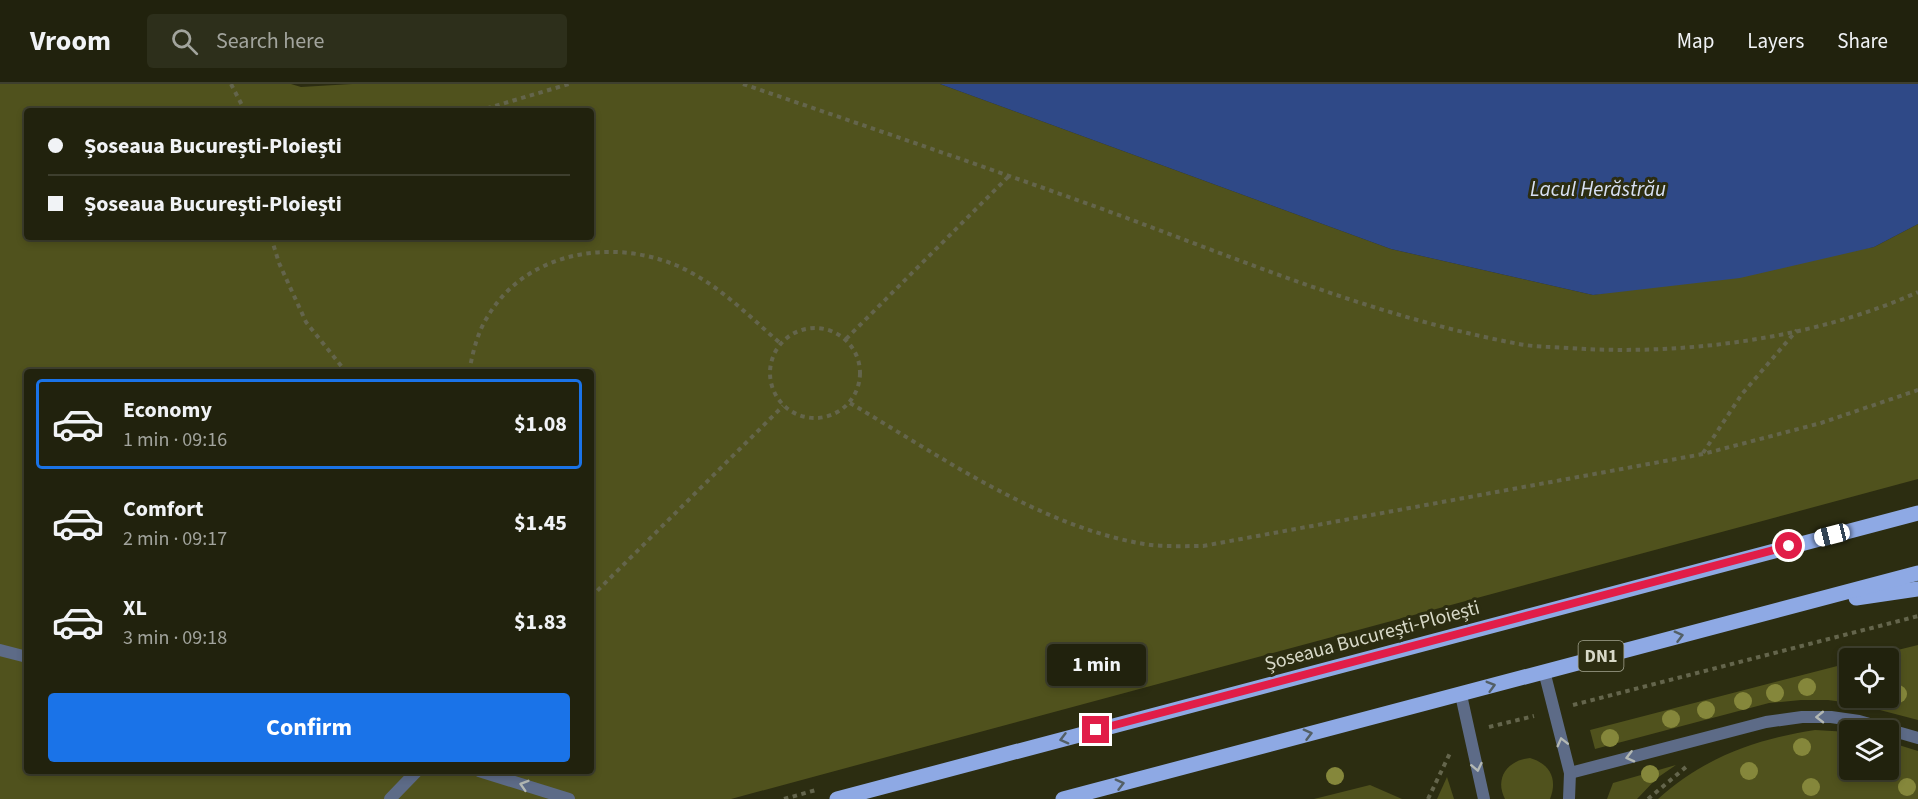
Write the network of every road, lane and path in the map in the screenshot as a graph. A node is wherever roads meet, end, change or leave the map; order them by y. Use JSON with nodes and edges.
{"nodes":[{"id":1,"x":231,"y":84,"type":"edge"},
{"id":2,"x":569,"y":84,"type":"edge"},
{"id":3,"x":743,"y":84,"type":"edge"},
{"id":4,"x":243,"y":108,"type":"edge"},
{"id":5,"x":488,"y":108,"type":"edge"},
{"id":6,"x":1010,"y":175,"type":"junction"},
{"id":7,"x":272,"y":240,"type":"edge"},
{"id":8,"x":1918,"y":292,"type":"edge"},
{"id":9,"x":1797,"y":330,"type":"junction"},
{"id":10,"x":846,"y":339,"type":"junction"},
{"id":11,"x":780,"y":343,"type":"junction"},
{"id":12,"x":344,"y":369,"type":"edge"},
{"id":13,"x":470,"y":369,"type":"edge"},
{"id":14,"x":1918,"y":390,"type":"edge"},
{"id":15,"x":850,"y":403,"type":"junction"},
{"id":16,"x":783,"y":405,"type":"junction"},
{"id":17,"x":1703,"y":454,"type":"junction"},
{"id":18,"x":1918,"y":513,"type":"edge"},
{"id":19,"x":1918,"y":573,"type":"edge"},
{"id":20,"x":1918,"y":590,"type":"edge"},
{"id":21,"x":594,"y":594,"type":"edge"},
{"id":22,"x":1788,"y":607,"type":"junction"},
{"id":23,"x":1918,"y":616,"type":"edge"},
{"id":24,"x":0,"y":650,"type":"edge"},
{"id":25,"x":24,"y":656,"type":"edge"},
{"id":26,"x":1544,"y":671,"type":"junction"},
{"id":27,"x":1461,"y":694,"type":"junction"},
{"id":28,"x":1554,"y":711,"type":"junction"},
{"id":29,"x":1463,"y":734,"type":"junction"},
{"id":30,"x":1918,"y":738,"type":"edge"},
{"id":31,"x":1570,"y":773,"type":"junction"},
{"id":32,"x":414,"y":774,"type":"edge"},
{"id":33,"x":489,"y":774,"type":"edge"},
{"id":34,"x":390,"y":799,"type":"edge"},
{"id":35,"x":569,"y":799,"type":"edge"},
{"id":36,"x":837,"y":799,"type":"edge"},
{"id":37,"x":1063,"y":799,"type":"edge"},
{"id":38,"x":1428,"y":799,"type":"edge"},
{"id":39,"x":1484,"y":799,"type":"edge"},
{"id":40,"x":1569,"y":799,"type":"edge"}],
"edges":[{"from":1,"to":4,"type":"path"},
{"from":2,"to":5,"type":"path"},
{"from":3,"to":6,"type":"path"},
{"from":6,"to":9,"type":"path"},
{"from":6,"to":10,"type":"path"},
{"from":7,"to":12,"type":"path"},
{"from":8,"to":9,"type":"path"},
{"from":9,"to":17,"type":"path"},
{"from":10,"to":11,"type":"path"},
{"from":10,"to":15,"type":"path"},
{"from":11,"to":13,"type":"path"},
{"from":11,"to":16,"type":"path"},
{"from":14,"to":17,"type":"path"},
{"from":15,"to":16,"type":"path"},
{"from":15,"to":17,"type":"path"},
{"from":16,"to":21,"type":"path"},
{"from":18,"to":36,"type":"main road","name":"Șoseaua București-Ploiești","one_way":true},
{"from":19,"to":22,"type":"main road","number":"DN1"},
{"from":20,"to":22,"type":"main road"},
{"from":26,"to":22,"type":"main road","number":"DN1","one_way":true},
{"from":23,"to":28,"type":"path"},
{"from":24,"to":25,"type":"street"},
{"from":27,"to":26,"type":"main road","number":"DN1","one_way":true},
{"from":26,"to":28,"type":"street"},
{"from":27,"to":29,"type":"street"},
{"from":37,"to":27,"type":"main road","number":"DN1","one_way":true},
{"from":28,"to":29,"type":"path"},
{"from":31,"to":28,"type":"street","one_way":true},
{"from":29,"to":38,"type":"path"},
{"from":29,"to":39,"type":"street","one_way":true},
{"from":30,"to":31,"type":"street","one_way":true},
{"from":31,"to":40,"type":"street"},
{"from":32,"to":34,"type":"street"},
{"from":35,"to":33,"type":"street","one_way":true}]}
